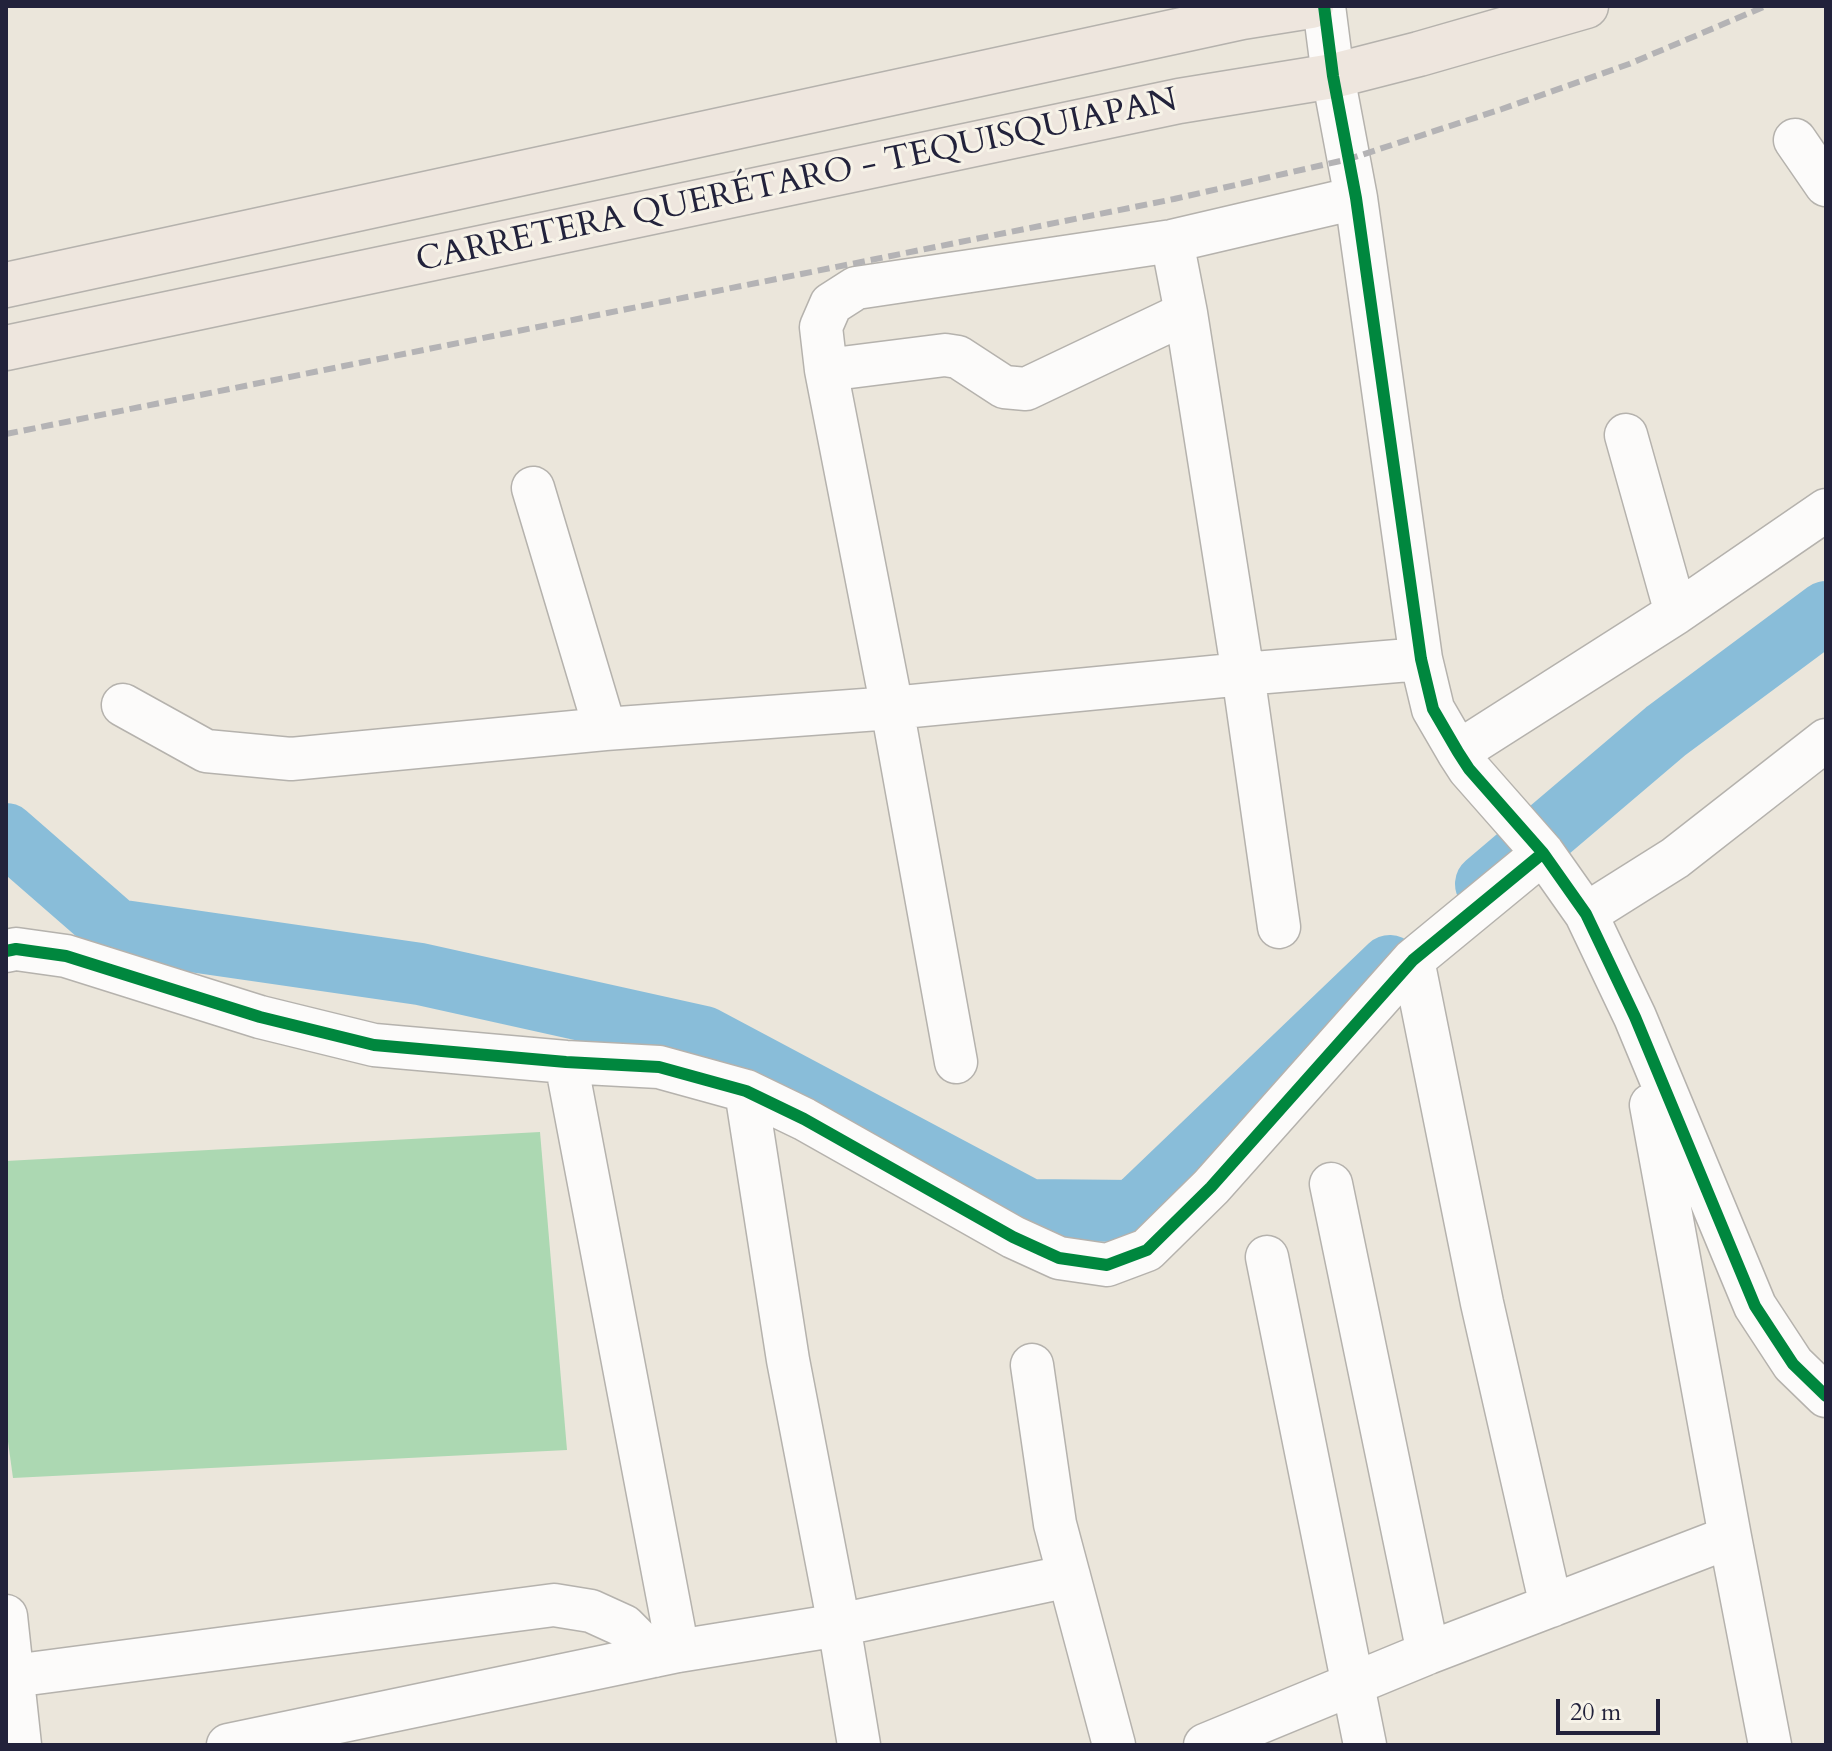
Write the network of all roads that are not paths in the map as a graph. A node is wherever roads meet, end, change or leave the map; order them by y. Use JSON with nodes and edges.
{"nodes":[{"id":1,"x":1311,"y":6,"type":"edge"},
{"id":2,"x":1324,"y":6,"type":"edge"},
{"id":3,"x":1586,"y":6,"type":"edge"},
{"id":4,"x":1333,"y":76,"type":"junction"},
{"id":5,"x":1795,"y":140,"type":"dead end"},
{"id":6,"x":1826,"y":185,"type":"edge"},
{"id":7,"x":1356,"y":198,"type":"junction"},
{"id":8,"x":1172,"y":241,"type":"junction"},
{"id":9,"x":6,"y":285,"type":"edge"},
{"id":10,"x":1186,"y":313,"type":"junction"},
{"id":11,"x":6,"y":348,"type":"edge"},
{"id":12,"x":826,"y":370,"type":"junction"},
{"id":13,"x":1626,"y":435,"type":"dead end"},
{"id":14,"x":533,"y":488,"type":"dead end"},
{"id":15,"x":1826,"y":510,"type":"edge"},
{"id":16,"x":1676,"y":613,"type":"junction"},
{"id":17,"x":1421,"y":659,"type":"junction"},
{"id":18,"x":1243,"y":674,"type":"junction"},
{"id":19,"x":123,"y":705,"type":"dead end"},
{"id":20,"x":892,"y":708,"type":"junction"},
{"id":21,"x":605,"y":729,"type":"junction"},
{"id":22,"x":1826,"y":740,"type":"edge"},
{"id":23,"x":1464,"y":761,"type":"junction"},
{"id":24,"x":1541,"y":850,"type":"junction"},
{"id":25,"x":1586,"y":914,"type":"junction"},
{"id":26,"x":1279,"y":927,"type":"dead end"},
{"id":27,"x":6,"y":951,"type":"edge"},
{"id":28,"x":1413,"y":960,"type":"junction"},
{"id":29,"x":1635,"y":1017,"type":"junction"},
{"id":30,"x":566,"y":1062,"type":"junction"},
{"id":31,"x":956,"y":1062,"type":"dead end"},
{"id":32,"x":746,"y":1091,"type":"junction"},
{"id":33,"x":1331,"y":1184,"type":"dead end"},
{"id":34,"x":1267,"y":1257,"type":"dead end"},
{"id":35,"x":1032,"y":1365,"type":"dead end"},
{"id":36,"x":1826,"y":1396,"type":"edge"},
{"id":37,"x":1730,"y":1537,"type":"junction"},
{"id":38,"x":1069,"y":1576,"type":"junction"},
{"id":39,"x":1551,"y":1606,"type":"junction"},
{"id":40,"x":6,"y":1616,"type":"edge"},
{"id":41,"x":839,"y":1625,"type":"junction"},
{"id":42,"x":1428,"y":1653,"type":"junction"},
{"id":43,"x":666,"y":1654,"type":"junction"},
{"id":44,"x":13,"y":1676,"type":"junction"},
{"id":45,"x":1353,"y":1683,"type":"junction"},
{"id":46,"x":20,"y":1745,"type":"edge"},
{"id":47,"x":228,"y":1745,"type":"edge"},
{"id":48,"x":859,"y":1745,"type":"edge"},
{"id":49,"x":1114,"y":1745,"type":"edge"},
{"id":50,"x":1205,"y":1745,"type":"edge"},
{"id":51,"x":1365,"y":1745,"type":"edge"},
{"id":52,"x":1770,"y":1745,"type":"edge"}],
"edges":[{"from":1,"to":9,"type":"main road","name":"CARRETERA QUERÉTARO - TEQUISQUIAPAN"},
{"from":2,"to":4,"type":"street"},
{"from":3,"to":4,"type":"main road","name":"CARRETERA QUERÉTARO - TEQUISQUIAPAN"},
{"from":4,"to":7,"type":"street"},
{"from":4,"to":11,"type":"main road","name":"CARRETERA QUERÉTARO - TEQUISQUIAPAN"},
{"from":5,"to":6,"type":"street"},
{"from":7,"to":8,"type":"street"},
{"from":7,"to":17,"type":"street"},
{"from":8,"to":10,"type":"street"},
{"from":8,"to":12,"type":"street"},
{"from":10,"to":12,"type":"street"},
{"from":10,"to":18,"type":"street"},
{"from":12,"to":20,"type":"street"},
{"from":13,"to":16,"type":"street"},
{"from":14,"to":21,"type":"street"},
{"from":15,"to":16,"type":"street"},
{"from":16,"to":23,"type":"street"},
{"from":17,"to":18,"type":"street"},
{"from":17,"to":23,"type":"street"},
{"from":18,"to":20,"type":"street"},
{"from":18,"to":26,"type":"street"},
{"from":19,"to":21,"type":"street"},
{"from":20,"to":21,"type":"street"},
{"from":20,"to":31,"type":"street"},
{"from":22,"to":25,"type":"street"},
{"from":23,"to":24,"type":"street"},
{"from":24,"to":25,"type":"street"},
{"from":24,"to":28,"type":"street"},
{"from":25,"to":29,"type":"street"},
{"from":27,"to":30,"type":"street"},
{"from":28,"to":32,"type":"street"},
{"from":28,"to":39,"type":"street"},
{"from":29,"to":36,"type":"street"},
{"from":29,"to":37,"type":"street"},
{"from":30,"to":32,"type":"street"},
{"from":30,"to":43,"type":"street"},
{"from":32,"to":41,"type":"street"},
{"from":33,"to":42,"type":"street"},
{"from":34,"to":45,"type":"street"},
{"from":35,"to":38,"type":"street"},
{"from":37,"to":39,"type":"street"},
{"from":37,"to":52,"type":"street"},
{"from":38,"to":41,"type":"street"},
{"from":38,"to":49,"type":"street"},
{"from":39,"to":42,"type":"street"},
{"from":40,"to":44,"type":"street"},
{"from":41,"to":43,"type":"street"},
{"from":41,"to":48,"type":"street"},
{"from":42,"to":45,"type":"street"},
{"from":43,"to":44,"type":"street"},
{"from":43,"to":47,"type":"street"},
{"from":44,"to":46,"type":"street"},
{"from":45,"to":50,"type":"street"},
{"from":45,"to":51,"type":"street"}]}
